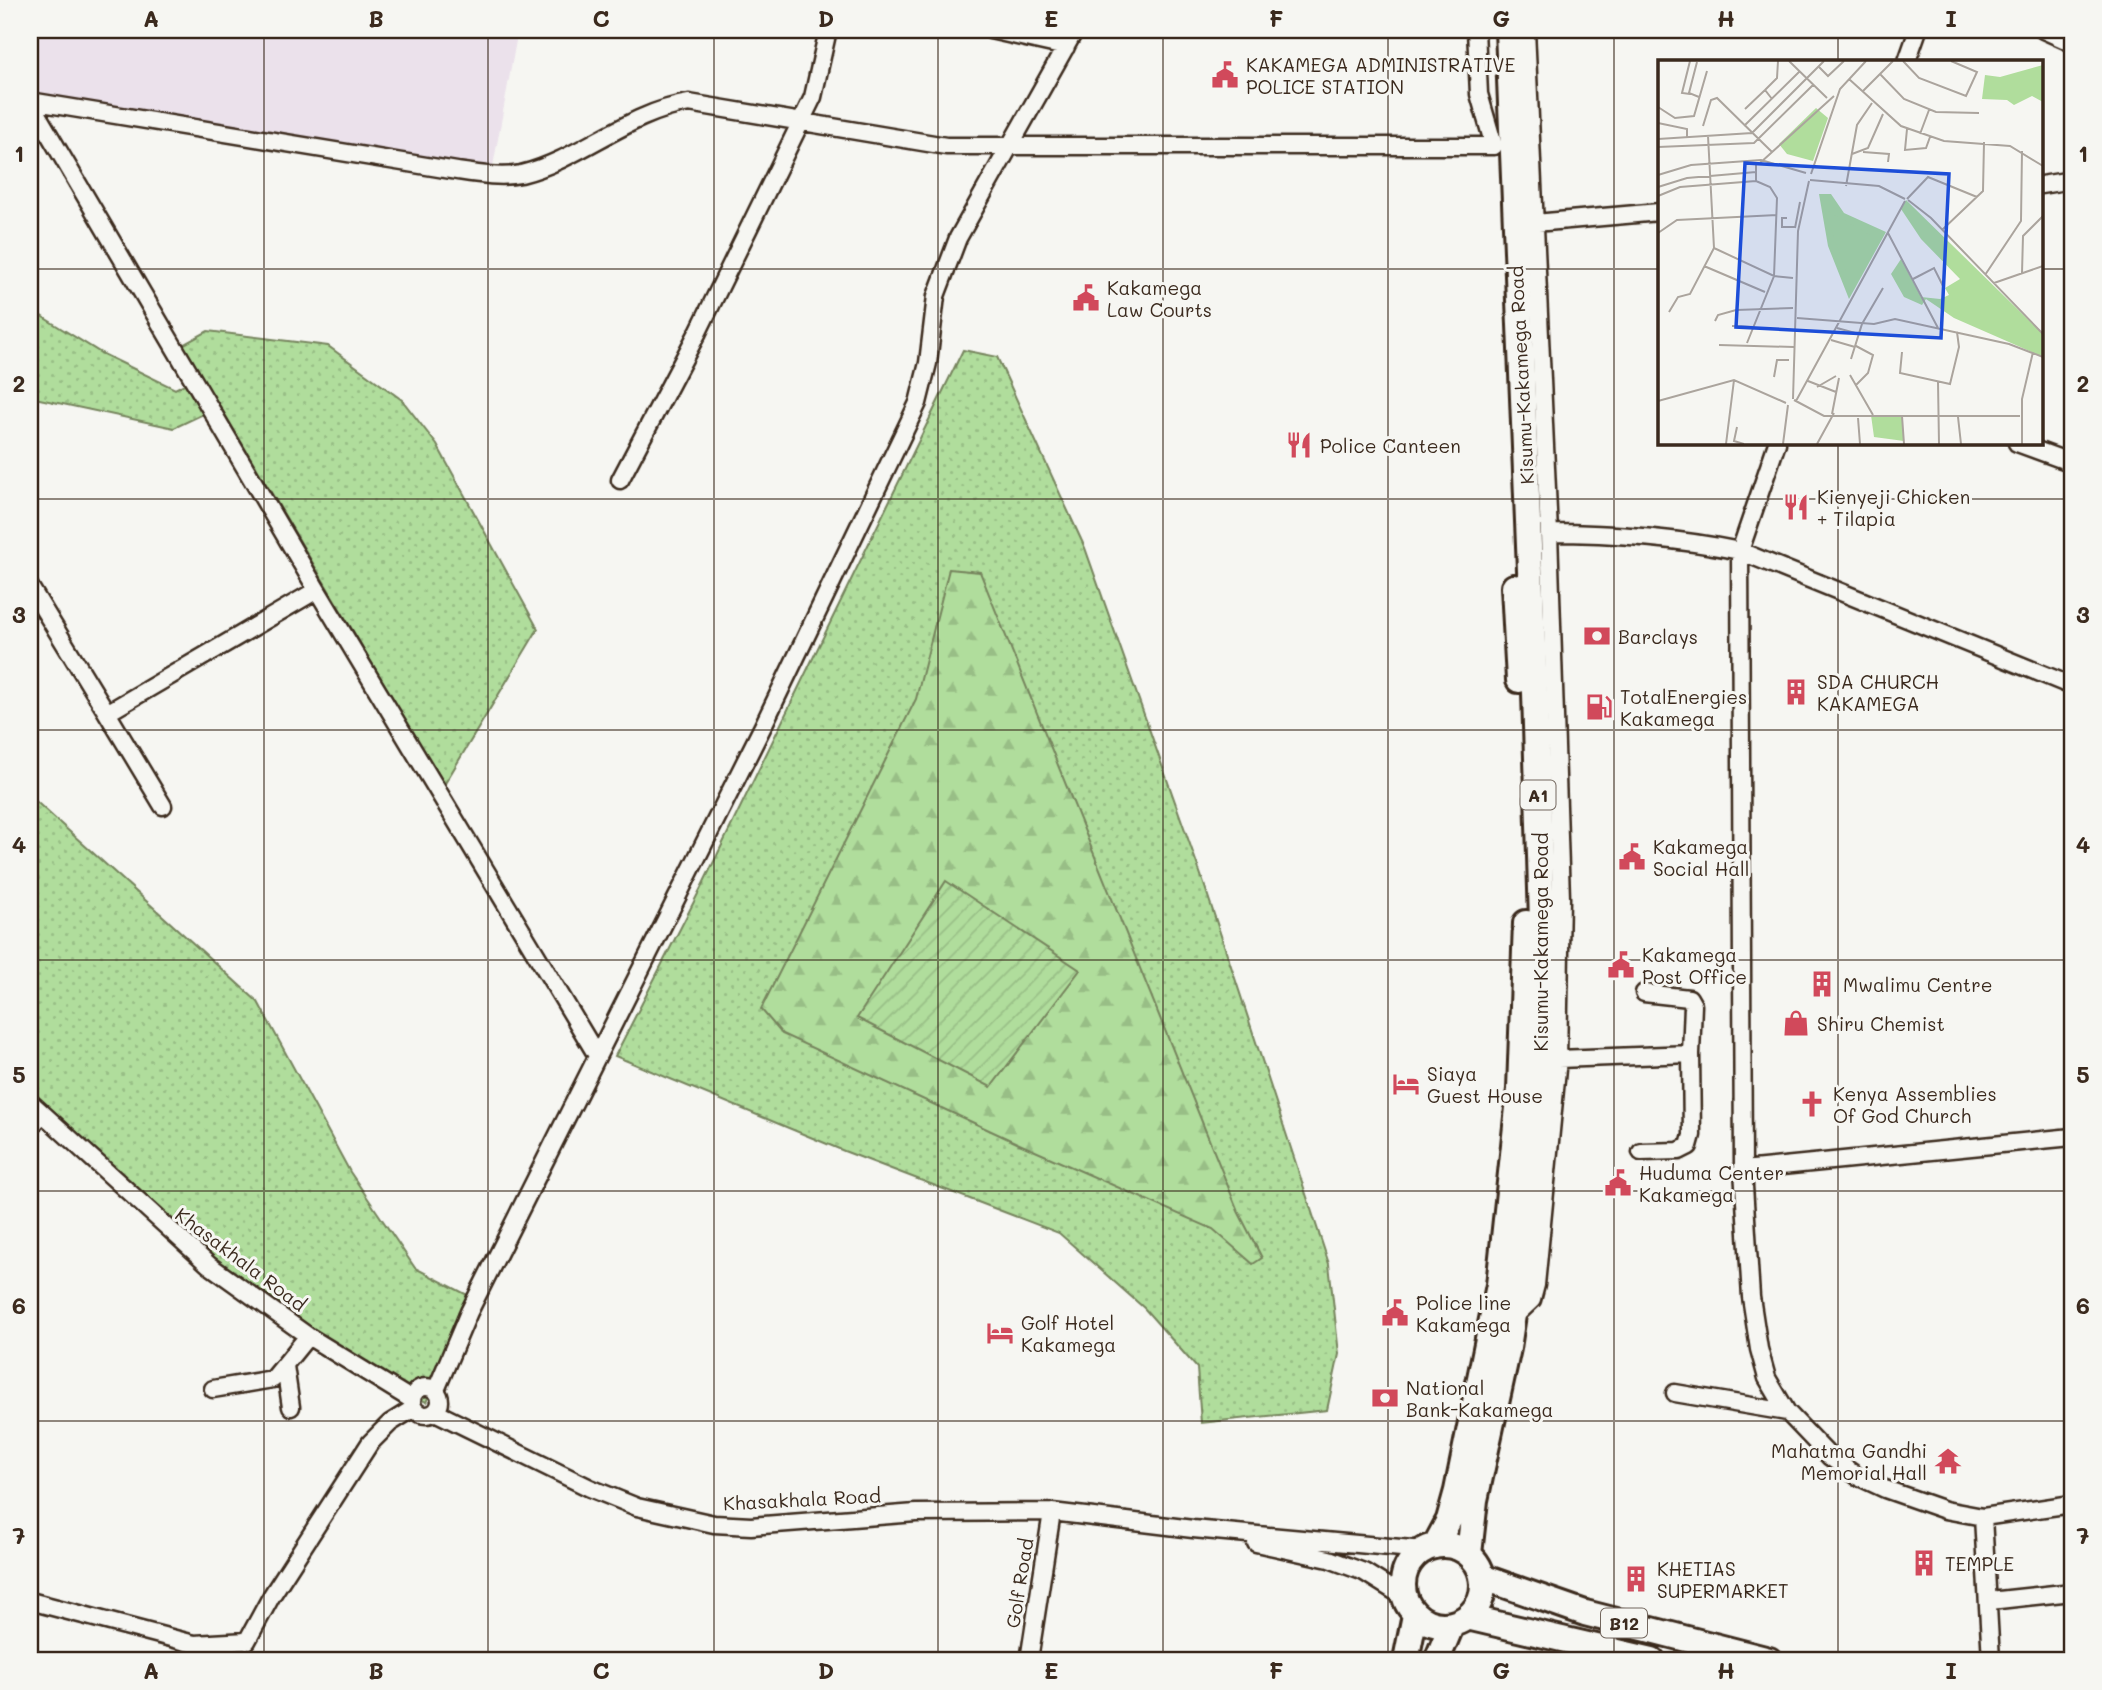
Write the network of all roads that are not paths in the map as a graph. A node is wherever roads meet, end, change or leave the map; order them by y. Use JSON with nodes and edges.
{"nodes":[{"id":1,"x":828,"y":30,"type":"edge"},
{"id":2,"x":989,"y":30,"type":"edge"},
{"id":3,"x":1075,"y":30,"type":"edge"},
{"id":4,"x":1476,"y":30,"type":"edge"},
{"id":5,"x":1491,"y":30,"type":"edge"},
{"id":6,"x":1508,"y":30,"type":"edge"},
{"id":7,"x":1526,"y":30,"type":"edge"},
{"id":8,"x":1918,"y":30,"type":"edge"},
{"id":9,"x":2043,"y":30,"type":"edge"},
{"id":10,"x":2072,"y":43,"type":"edge"},
{"id":11,"x":1066,"y":47,"type":"junction"},
{"id":12,"x":1907,"y":60,"type":"edge"},
{"id":13,"x":30,"y":101,"type":"edge"},
{"id":14,"x":799,"y":121,"type":"junction"},
{"id":15,"x":1494,"y":146,"type":"junction"},
{"id":16,"x":1009,"y":147,"type":"junction"},
{"id":17,"x":2072,"y":180,"type":"edge"},
{"id":18,"x":2042,"y":185,"type":"edge"},
{"id":19,"x":1658,"y":212,"type":"edge"},
{"id":20,"x":1535,"y":223,"type":"junction"},
{"id":21,"x":1777,"y":444,"type":"edge"},
{"id":22,"x":2020,"y":444,"type":"edge"},
{"id":23,"x":2072,"y":463,"type":"edge"},
{"id":24,"x":620,"y":480,"type":"dead end"},
{"id":25,"x":1549,"y":533,"type":"junction"},
{"id":26,"x":1740,"y":551,"type":"junction"},
{"id":27,"x":30,"y":587,"type":"edge"},
{"id":28,"x":317,"y":590,"type":"junction"},
{"id":29,"x":1552,"y":634,"type":"junction"},
{"id":30,"x":1534,"y":668,"type":"junction"},
{"id":31,"x":2072,"y":686,"type":"edge"},
{"id":32,"x":107,"y":713,"type":"junction"},
{"id":33,"x":163,"y":806,"type":"dead end"},
{"id":34,"x":1644,"y":993,"type":"dead end"},
{"id":35,"x":596,"y":1054,"type":"junction"},
{"id":36,"x":1692,"y":1054,"type":"junction"},
{"id":37,"x":1558,"y":1059,"type":"junction"},
{"id":38,"x":30,"y":1102,"type":"edge"},
{"id":39,"x":42,"y":1114,"type":"junction"},
{"id":40,"x":30,"y":1128,"type":"edge"},
{"id":41,"x":2072,"y":1137,"type":"edge"},
{"id":42,"x":1641,"y":1152,"type":"dead end"},
{"id":43,"x":1744,"y":1170,"type":"junction"},
{"id":44,"x":1512,"y":1319,"type":"junction"},
{"id":45,"x":308,"y":1336,"type":"junction"},
{"id":46,"x":285,"y":1366,"type":"junction"},
{"id":47,"x":213,"y":1389,"type":"dead end"},
{"id":48,"x":436,"y":1390,"type":"junction"},
{"id":49,"x":1675,"y":1393,"type":"dead end"},
{"id":50,"x":413,"y":1404,"type":"junction"},
{"id":51,"x":291,"y":1406,"type":"dead end"},
{"id":52,"x":435,"y":1412,"type":"junction"},
{"id":53,"x":1787,"y":1412,"type":"junction"},
{"id":54,"x":2072,"y":1504,"type":"edge"},
{"id":55,"x":1052,"y":1512,"type":"junction"},
{"id":56,"x":1983,"y":1517,"type":"junction"},
{"id":57,"x":1192,"y":1530,"type":"junction"},
{"id":58,"x":1429,"y":1548,"type":"junction"},
{"id":59,"x":1469,"y":1554,"type":"junction"},
{"id":60,"x":1482,"y":1577,"type":"junction"},
{"id":61,"x":2072,"y":1591,"type":"edge"},
{"id":62,"x":30,"y":1601,"type":"edge"},
{"id":63,"x":1990,"y":1601,"type":"junction"},
{"id":64,"x":1409,"y":1606,"type":"junction"},
{"id":65,"x":1585,"y":1613,"type":"junction"},
{"id":66,"x":1460,"y":1621,"type":"junction"},
{"id":67,"x":1576,"y":1642,"type":"junction"},
{"id":68,"x":1029,"y":1660,"type":"edge"},
{"id":69,"x":1406,"y":1660,"type":"edge"},
{"id":70,"x":1437,"y":1660,"type":"edge"},
{"id":71,"x":1652,"y":1660,"type":"edge"},
{"id":72,"x":1769,"y":1660,"type":"edge"},
{"id":73,"x":1991,"y":1660,"type":"edge"}],
"edges":[{"from":1,"to":14,"type":"street"},
{"from":2,"to":11,"type":"street"},
{"from":3,"to":11,"type":"street"},
{"from":4,"to":15,"type":"street"},
{"from":5,"to":15,"type":"highway","name":"Kisumu-Kakamega Road","number":"A1"},
{"from":6,"to":30,"type":"highway","name":"Kisumu-Kakamega Road","number":"A1"},
{"from":7,"to":20,"type":"street"},
{"from":8,"to":12,"type":"street"},
{"from":9,"to":10,"type":"street"},
{"from":11,"to":16,"type":"street"},
{"from":13,"to":14,"type":"street"},
{"from":13,"to":28,"type":"street"},
{"from":14,"to":16,"type":"street"},
{"from":14,"to":24,"type":"street"},
{"from":15,"to":16,"type":"street"},
{"from":15,"to":58,"type":"highway","name":"Kisumu-Kakamega Road","number":"A1"},
{"from":16,"to":35,"type":"street"},
{"from":17,"to":18,"type":"street"},
{"from":19,"to":20,"type":"street"},
{"from":20,"to":25,"type":"street"},
{"from":21,"to":26,"type":"street"},
{"from":22,"to":23,"type":"street"},
{"from":25,"to":26,"type":"street"},
{"from":25,"to":29,"type":"street"},
{"from":26,"to":31,"type":"street"},
{"from":26,"to":43,"type":"street"},
{"from":27,"to":32,"type":"street"},
{"from":28,"to":32,"type":"street"},
{"from":28,"to":35,"type":"street"},
{"from":29,"to":30,"type":"street"},
{"from":29,"to":37,"type":"street"},
{"from":30,"to":44,"type":"highway","name":"Kisumu-Kakamega Road","number":"A1"},
{"from":32,"to":33,"type":"street"},
{"from":34,"to":36,"type":"street"},
{"from":35,"to":48,"type":"street"},
{"from":36,"to":37,"type":"street"},
{"from":36,"to":42,"type":"street"},
{"from":37,"to":44,"type":"street"},
{"from":38,"to":39,"type":"street","name":"Khasakhala Road"},
{"from":39,"to":40,"type":"street"},
{"from":39,"to":45,"type":"street","name":"Khasakhala Road"},
{"from":41,"to":43,"type":"street"},
{"from":43,"to":53,"type":"street"},
{"from":44,"to":59,"type":"highway","name":"Kisumu-Kakamega Road","number":"A1"},
{"from":45,"to":46,"type":"street"},
{"from":45,"to":50,"type":"street","name":"Khasakhala Road"},
{"from":46,"to":47,"type":"street"},
{"from":46,"to":51,"type":"street"},
{"from":48,"to":50,"type":"street"},
{"from":48,"to":52,"type":"street"},
{"from":49,"to":53,"type":"street"},
{"from":50,"to":52,"type":"street"},
{"from":50,"to":62,"type":"street"},
{"from":52,"to":55,"type":"street","name":"Khasakhala Road"},
{"from":53,"to":56,"type":"street"},
{"from":54,"to":56,"type":"street"},
{"from":55,"to":57,"type":"street","name":"Khasakhala Road"},
{"from":55,"to":68,"type":"street","name":"Golf Road"},
{"from":56,"to":63,"type":"street"},
{"from":57,"to":58,"type":"street"},
{"from":57,"to":64,"type":"street"},
{"from":58,"to":59,"type":"highway"},
{"from":58,"to":64,"type":"highway"},
{"from":59,"to":60,"type":"highway"},
{"from":60,"to":65,"type":"highway","number":"B12"},
{"from":60,"to":66,"type":"highway"},
{"from":61,"to":63,"type":"street"},
{"from":63,"to":73,"type":"street"},
{"from":64,"to":66,"type":"highway"},
{"from":64,"to":69,"type":"highway"},
{"from":65,"to":67,"type":"highway"},
{"from":65,"to":72,"type":"highway","number":"B12"},
{"from":66,"to":67,"type":"highway","number":"B12"},
{"from":66,"to":70,"type":"highway"},
{"from":67,"to":71,"type":"highway","number":"B12"}]}
